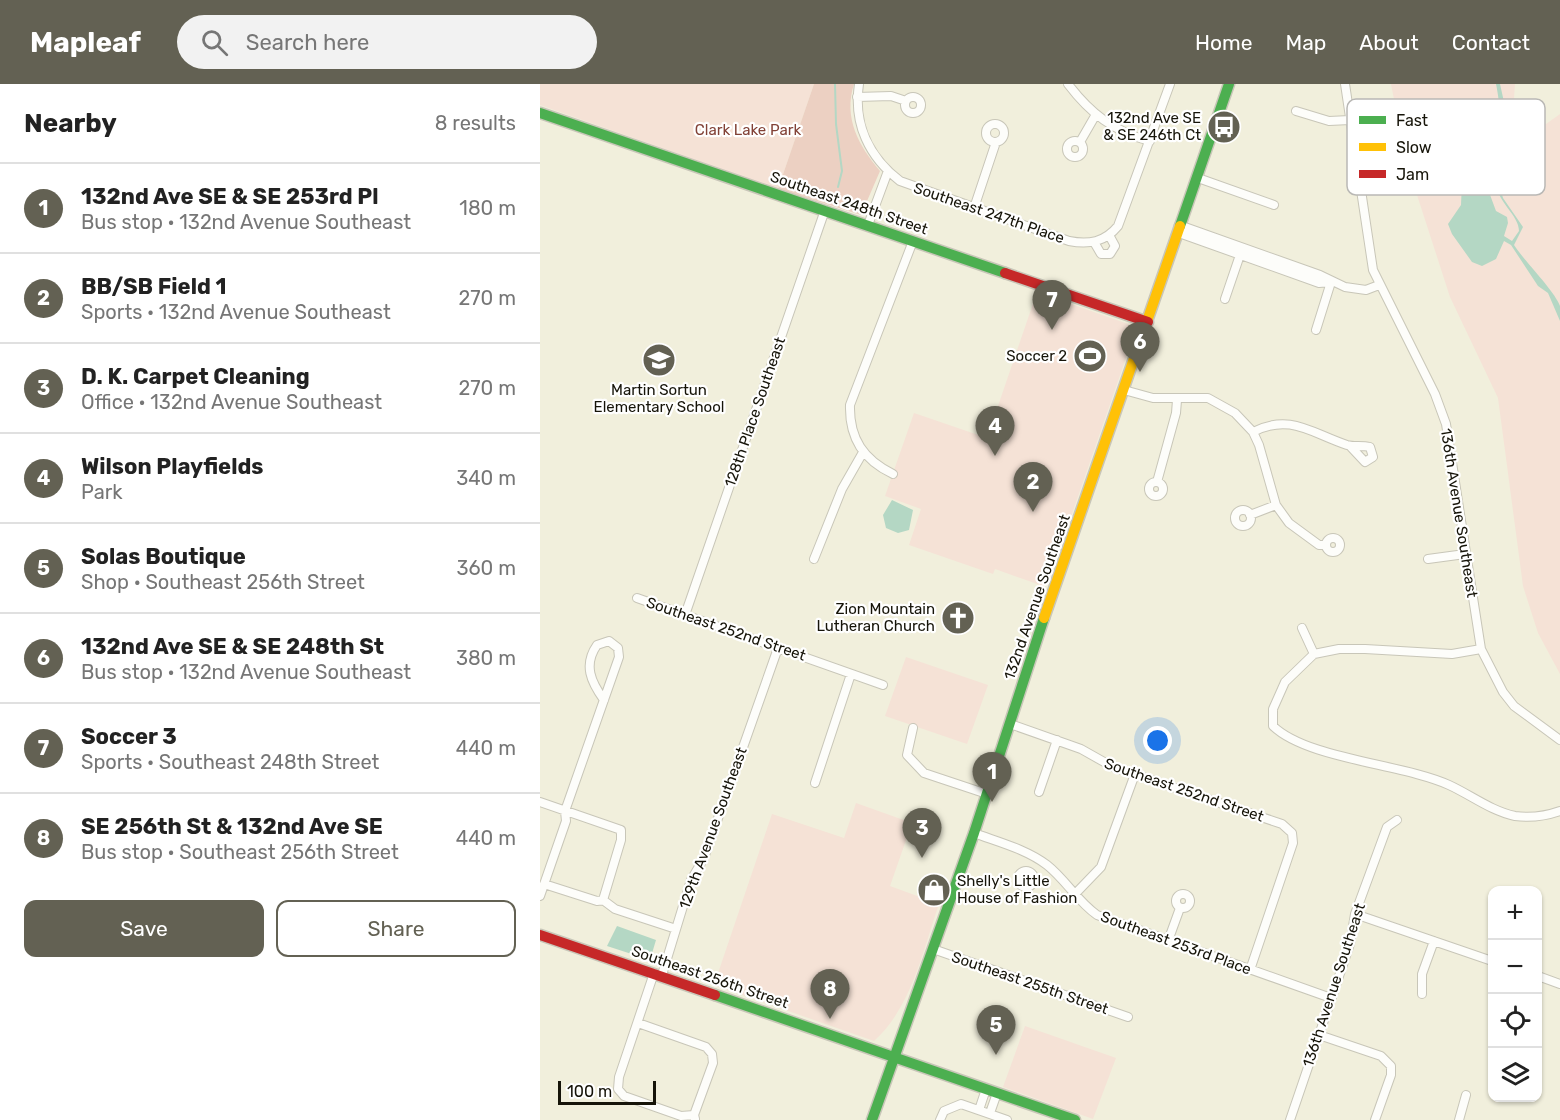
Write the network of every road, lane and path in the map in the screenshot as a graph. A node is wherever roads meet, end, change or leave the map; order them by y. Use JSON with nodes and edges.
{"nodes":[{"id":1,"x":859,"y":84,"type":"edge"},
{"id":2,"x":1068,"y":84,"type":"edge"},
{"id":3,"x":1170,"y":84,"type":"edge"},
{"id":4,"x":1228,"y":84,"type":"edge"},
{"id":5,"x":1345,"y":84,"type":"edge"},
{"id":6,"x":857,"y":97,"type":"junction"},
{"id":7,"x":1347,"y":99,"type":"edge"},
{"id":8,"x":906,"y":100,"type":"dead end"},
{"id":9,"x":1296,"y":111,"type":"dead end"},
{"id":10,"x":540,"y":113,"type":"edge"},
{"id":11,"x":1095,"y":116,"type":"junction"},
{"id":12,"x":1347,"y":120,"type":"edge"},
{"id":13,"x":1150,"y":141,"type":"junction"},
{"id":14,"x":996,"y":142,"type":"dead end"},
{"id":15,"x":1080,"y":142,"type":"dead end"},
{"id":16,"x":888,"y":171,"type":"junction"},
{"id":17,"x":1198,"y":178,"type":"junction"},
{"id":18,"x":1361,"y":195,"type":"edge"},
{"id":19,"x":1274,"y":205,"type":"dead end"},
{"id":20,"x":974,"y":208,"type":"junction"},
{"id":21,"x":825,"y":210,"type":"junction"},
{"id":22,"x":868,"y":225,"type":"junction"},
{"id":23,"x":1181,"y":230,"type":"junction"},
{"id":24,"x":1109,"y":235,"type":"junction"},
{"id":25,"x":913,"y":241,"type":"junction"},
{"id":26,"x":1097,"y":241,"type":"junction"},
{"id":27,"x":1242,"y":251,"type":"junction"},
{"id":28,"x":1331,"y":282,"type":"junction"},
{"id":29,"x":1379,"y":285,"type":"junction"},
{"id":30,"x":1225,"y":299,"type":"dead end"},
{"id":31,"x":1148,"y":322,"type":"junction"},
{"id":32,"x":1316,"y":330,"type":"dead end"},
{"id":33,"x":1124,"y":390,"type":"junction"},
{"id":34,"x":1177,"y":399,"type":"junction"},
{"id":35,"x":1253,"y":432,"type":"junction"},
{"id":36,"x":1350,"y":446,"type":"dead end"},
{"id":37,"x":862,"y":454,"type":"junction"},
{"id":38,"x":893,"y":474,"type":"dead end"},
{"id":39,"x":1157,"y":482,"type":"dead end"},
{"id":40,"x":1276,"y":505,"type":"junction"},
{"id":41,"x":1250,"y":515,"type":"dead end"},
{"id":42,"x":1326,"y":545,"type":"dead end"},
{"id":43,"x":1465,"y":554,"type":"junction"},
{"id":44,"x":814,"y":559,"type":"dead end"},
{"id":45,"x":1428,"y":559,"type":"dead end"},
{"id":46,"x":636,"y":598,"type":"dead end"},
{"id":47,"x":685,"y":615,"type":"junction"},
{"id":48,"x":1302,"y":628,"type":"dead end"},
{"id":49,"x":778,"y":648,"type":"junction"},
{"id":50,"x":1481,"y":649,"type":"junction"},
{"id":51,"x":1314,"y":654,"type":"junction"},
{"id":52,"x":851,"y":674,"type":"junction"},
{"id":53,"x":883,"y":685,"type":"dead end"},
{"id":54,"x":604,"y":700,"type":"junction"},
{"id":55,"x":1010,"y":724,"type":"junction"},
{"id":56,"x":913,"y":728,"type":"dead end"},
{"id":57,"x":1560,"y":740,"type":"edge"},
{"id":58,"x":1057,"y":741,"type":"junction"},
{"id":59,"x":1135,"y":774,"type":"junction"},
{"id":60,"x":815,"y":783,"type":"dead end"},
{"id":61,"x":1039,"y":792,"type":"dead end"},
{"id":62,"x":987,"y":794,"type":"junction"},
{"id":63,"x":540,"y":802,"type":"edge"},
{"id":64,"x":565,"y":811,"type":"junction"},
{"id":65,"x":1560,"y":811,"type":"edge"},
{"id":66,"x":1397,"y":820,"type":"dead end"},
{"id":67,"x":974,"y":833,"type":"junction"},
{"id":68,"x":1039,"y":859,"type":"junction"},
{"id":69,"x":1032,"y":873,"type":"dead end"},
{"id":70,"x":544,"y":884,"type":"junction"},
{"id":71,"x":1075,"y":894,"type":"junction"},
{"id":72,"x":540,"y":896,"type":"edge"},
{"id":73,"x":603,"y":900,"type":"junction"},
{"id":74,"x":1180,"y":908,"type":"dead end"},
{"id":75,"x":1355,"y":914,"type":"junction"},
{"id":76,"x":676,"y":929,"type":"junction"},
{"id":77,"x":540,"y":934,"type":"edge"},
{"id":78,"x":1434,"y":941,"type":"junction"},
{"id":79,"x":1168,"y":942,"type":"junction"},
{"id":80,"x":933,"y":949,"type":"junction"},
{"id":81,"x":1488,"y":960,"type":"edge"},
{"id":82,"x":1250,"y":969,"type":"junction"},
{"id":83,"x":658,"y":974,"type":"junction"},
{"id":84,"x":1542,"y":977,"type":"edge"},
{"id":85,"x":1560,"y":984,"type":"edge"},
{"id":86,"x":1422,"y":994,"type":"dead end"},
{"id":87,"x":1331,"y":998,"type":"junction"},
{"id":88,"x":1128,"y":1017,"type":"dead end"},
{"id":89,"x":638,"y":1023,"type":"junction"},
{"id":90,"x":1319,"y":1035,"type":"junction"},
{"id":91,"x":895,"y":1057,"type":"junction"},
{"id":92,"x":986,"y":1089,"type":"junction"},
{"id":93,"x":997,"y":1093,"type":"junction"},
{"id":94,"x":1466,"y":1095,"type":"dead end"},
{"id":95,"x":979,"y":1110,"type":"junction"},
{"id":96,"x":990,"y":1113,"type":"junction"},
{"id":97,"x":695,"y":1118,"type":"edge"},
{"id":98,"x":872,"y":1120,"type":"edge"},
{"id":99,"x":940,"y":1120,"type":"edge"},
{"id":100,"x":1006,"y":1120,"type":"edge"},
{"id":101,"x":1075,"y":1120,"type":"edge"},
{"id":102,"x":1290,"y":1120,"type":"edge"},
{"id":103,"x":1375,"y":1120,"type":"edge"},
{"id":104,"x":1459,"y":1120,"type":"edge"}],
"edges":[{"from":1,"to":6,"type":"street"},
{"from":2,"to":11,"type":"street"},
{"from":3,"to":13,"type":"street"},
{"from":4,"to":17,"type":"main road","name":"132nd Avenue Southeast"},
{"from":5,"to":7,"type":"street","name":"136th Avenue Southeast"},
{"from":6,"to":8,"type":"street"},
{"from":6,"to":16,"type":"street"},
{"from":9,"to":12,"type":"street"},
{"from":10,"to":21,"type":"main road","name":"Southeast 248th Street"},
{"from":11,"to":13,"type":"street"},
{"from":11,"to":15,"type":"street"},
{"from":13,"to":24,"type":"street"},
{"from":14,"to":20,"type":"street"},
{"from":16,"to":20,"type":"street","name":"Southeast 247th Place"},
{"from":16,"to":22,"type":"street"},
{"from":17,"to":19,"type":"street"},
{"from":17,"to":23,"type":"main road","name":"132nd Avenue Southeast"},
{"from":18,"to":29,"type":"street","name":"136th Avenue Southeast"},
{"from":20,"to":26,"type":"street","name":"Southeast 247th Place"},
{"from":21,"to":22,"type":"main road","name":"Southeast 248th Street"},
{"from":21,"to":47,"type":"street","name":"128th Place Southeast"},
{"from":22,"to":25,"type":"main road","name":"Southeast 248th Street"},
{"from":23,"to":27,"type":"street"},
{"from":23,"to":31,"type":"main road","name":"132nd Avenue Southeast"},
{"from":24,"to":26,"type":"street"},
{"from":24,"to":26,"type":"street"},
{"from":25,"to":31,"type":"main road","name":"Southeast 248th Street"},
{"from":25,"to":37,"type":"street"},
{"from":27,"to":28,"type":"street"},
{"from":27,"to":30,"type":"street"},
{"from":28,"to":29,"type":"street"},
{"from":28,"to":32,"type":"street"},
{"from":29,"to":43,"type":"street","name":"136th Avenue Southeast"},
{"from":31,"to":33,"type":"main road","name":"132nd Avenue Southeast"},
{"from":33,"to":34,"type":"street"},
{"from":33,"to":55,"type":"main road","name":"132nd Avenue Southeast"},
{"from":34,"to":35,"type":"street"},
{"from":34,"to":39,"type":"street"},
{"from":35,"to":36,"type":"street"},
{"from":35,"to":40,"type":"street"},
{"from":37,"to":38,"type":"street"},
{"from":37,"to":44,"type":"street"},
{"from":40,"to":41,"type":"street"},
{"from":40,"to":42,"type":"street"},
{"from":43,"to":45,"type":"street"},
{"from":43,"to":50,"type":"street","name":"136th Avenue Southeast"},
{"from":46,"to":47,"type":"street","name":"Southeast 252nd Street"},
{"from":47,"to":49,"type":"street","name":"Southeast 252nd Street"},
{"from":48,"to":51,"type":"street"},
{"from":49,"to":52,"type":"street","name":"Southeast 252nd Street"},
{"from":49,"to":76,"type":"street","name":"129th Avenue Southeast"},
{"from":50,"to":51,"type":"street"},
{"from":50,"to":57,"type":"street","name":"136th Avenue Southeast"},
{"from":51,"to":65,"type":"street"},
{"from":52,"to":53,"type":"street","name":"Southeast 252nd Street"},
{"from":52,"to":60,"type":"street"},
{"from":54,"to":54,"type":"street"},
{"from":54,"to":64,"type":"street"},
{"from":55,"to":58,"type":"street","name":"Southeast 252nd Street"},
{"from":55,"to":62,"type":"main road","name":"132nd Avenue Southeast"},
{"from":56,"to":62,"type":"street"},
{"from":58,"to":59,"type":"street","name":"Southeast 252nd Street"},
{"from":58,"to":61,"type":"street"},
{"from":59,"to":71,"type":"street"},
{"from":59,"to":82,"type":"street","name":"Southeast 252nd Street"},
{"from":62,"to":67,"type":"main road","name":"132nd Avenue Southeast"},
{"from":63,"to":64,"type":"street"},
{"from":64,"to":70,"type":"street"},
{"from":64,"to":73,"type":"street"},
{"from":66,"to":75,"type":"street","name":"136th Avenue Southeast"},
{"from":67,"to":68,"type":"street","name":"Southeast 253rd Place"},
{"from":67,"to":80,"type":"main road","name":"132nd Avenue Southeast"},
{"from":68,"to":69,"type":"street"},
{"from":68,"to":71,"type":"street","name":"Southeast 253rd Place"},
{"from":70,"to":72,"type":"street"},
{"from":70,"to":73,"type":"street"},
{"from":71,"to":79,"type":"street","name":"Southeast 253rd Place"},
{"from":73,"to":76,"type":"street"},
{"from":74,"to":79,"type":"street"},
{"from":75,"to":78,"type":"street"},
{"from":75,"to":87,"type":"street","name":"136th Avenue Southeast"},
{"from":76,"to":83,"type":"street","name":"129th Avenue Southeast"},
{"from":77,"to":83,"type":"main road","name":"Southeast 256th Street"},
{"from":78,"to":81,"type":"street"},
{"from":78,"to":86,"type":"street"},
{"from":79,"to":82,"type":"street","name":"Southeast 253rd Place"},
{"from":80,"to":88,"type":"street","name":"Southeast 255th Street"},
{"from":80,"to":91,"type":"main road","name":"132nd Avenue Southeast"},
{"from":82,"to":87,"type":"street","name":"Southeast 253rd Place"},
{"from":83,"to":89,"type":"street","name":"129th Avenue Southeast"},
{"from":83,"to":91,"type":"main road","name":"Southeast 256th Street"},
{"from":84,"to":85,"type":"street"},
{"from":87,"to":90,"type":"street","name":"136th Avenue Southeast"},
{"from":89,"to":97,"type":"street"},
{"from":89,"to":97,"type":"street","name":"129th Avenue Southeast"},
{"from":90,"to":102,"type":"street","name":"136th Avenue Southeast"},
{"from":90,"to":103,"type":"street"},
{"from":91,"to":92,"type":"main road","name":"Southeast 256th Street"},
{"from":91,"to":98,"type":"main road","name":"132nd Avenue Southeast"},
{"from":92,"to":93,"type":"main road","name":"Southeast 256th Street"},
{"from":92,"to":95,"type":"street"},
{"from":93,"to":96,"type":"street"},
{"from":93,"to":101,"type":"main road","name":"Southeast 256th Street"},
{"from":94,"to":104,"type":"street"},
{"from":95,"to":96,"type":"street"},
{"from":95,"to":99,"type":"street"},
{"from":96,"to":100,"type":"street"}]}
